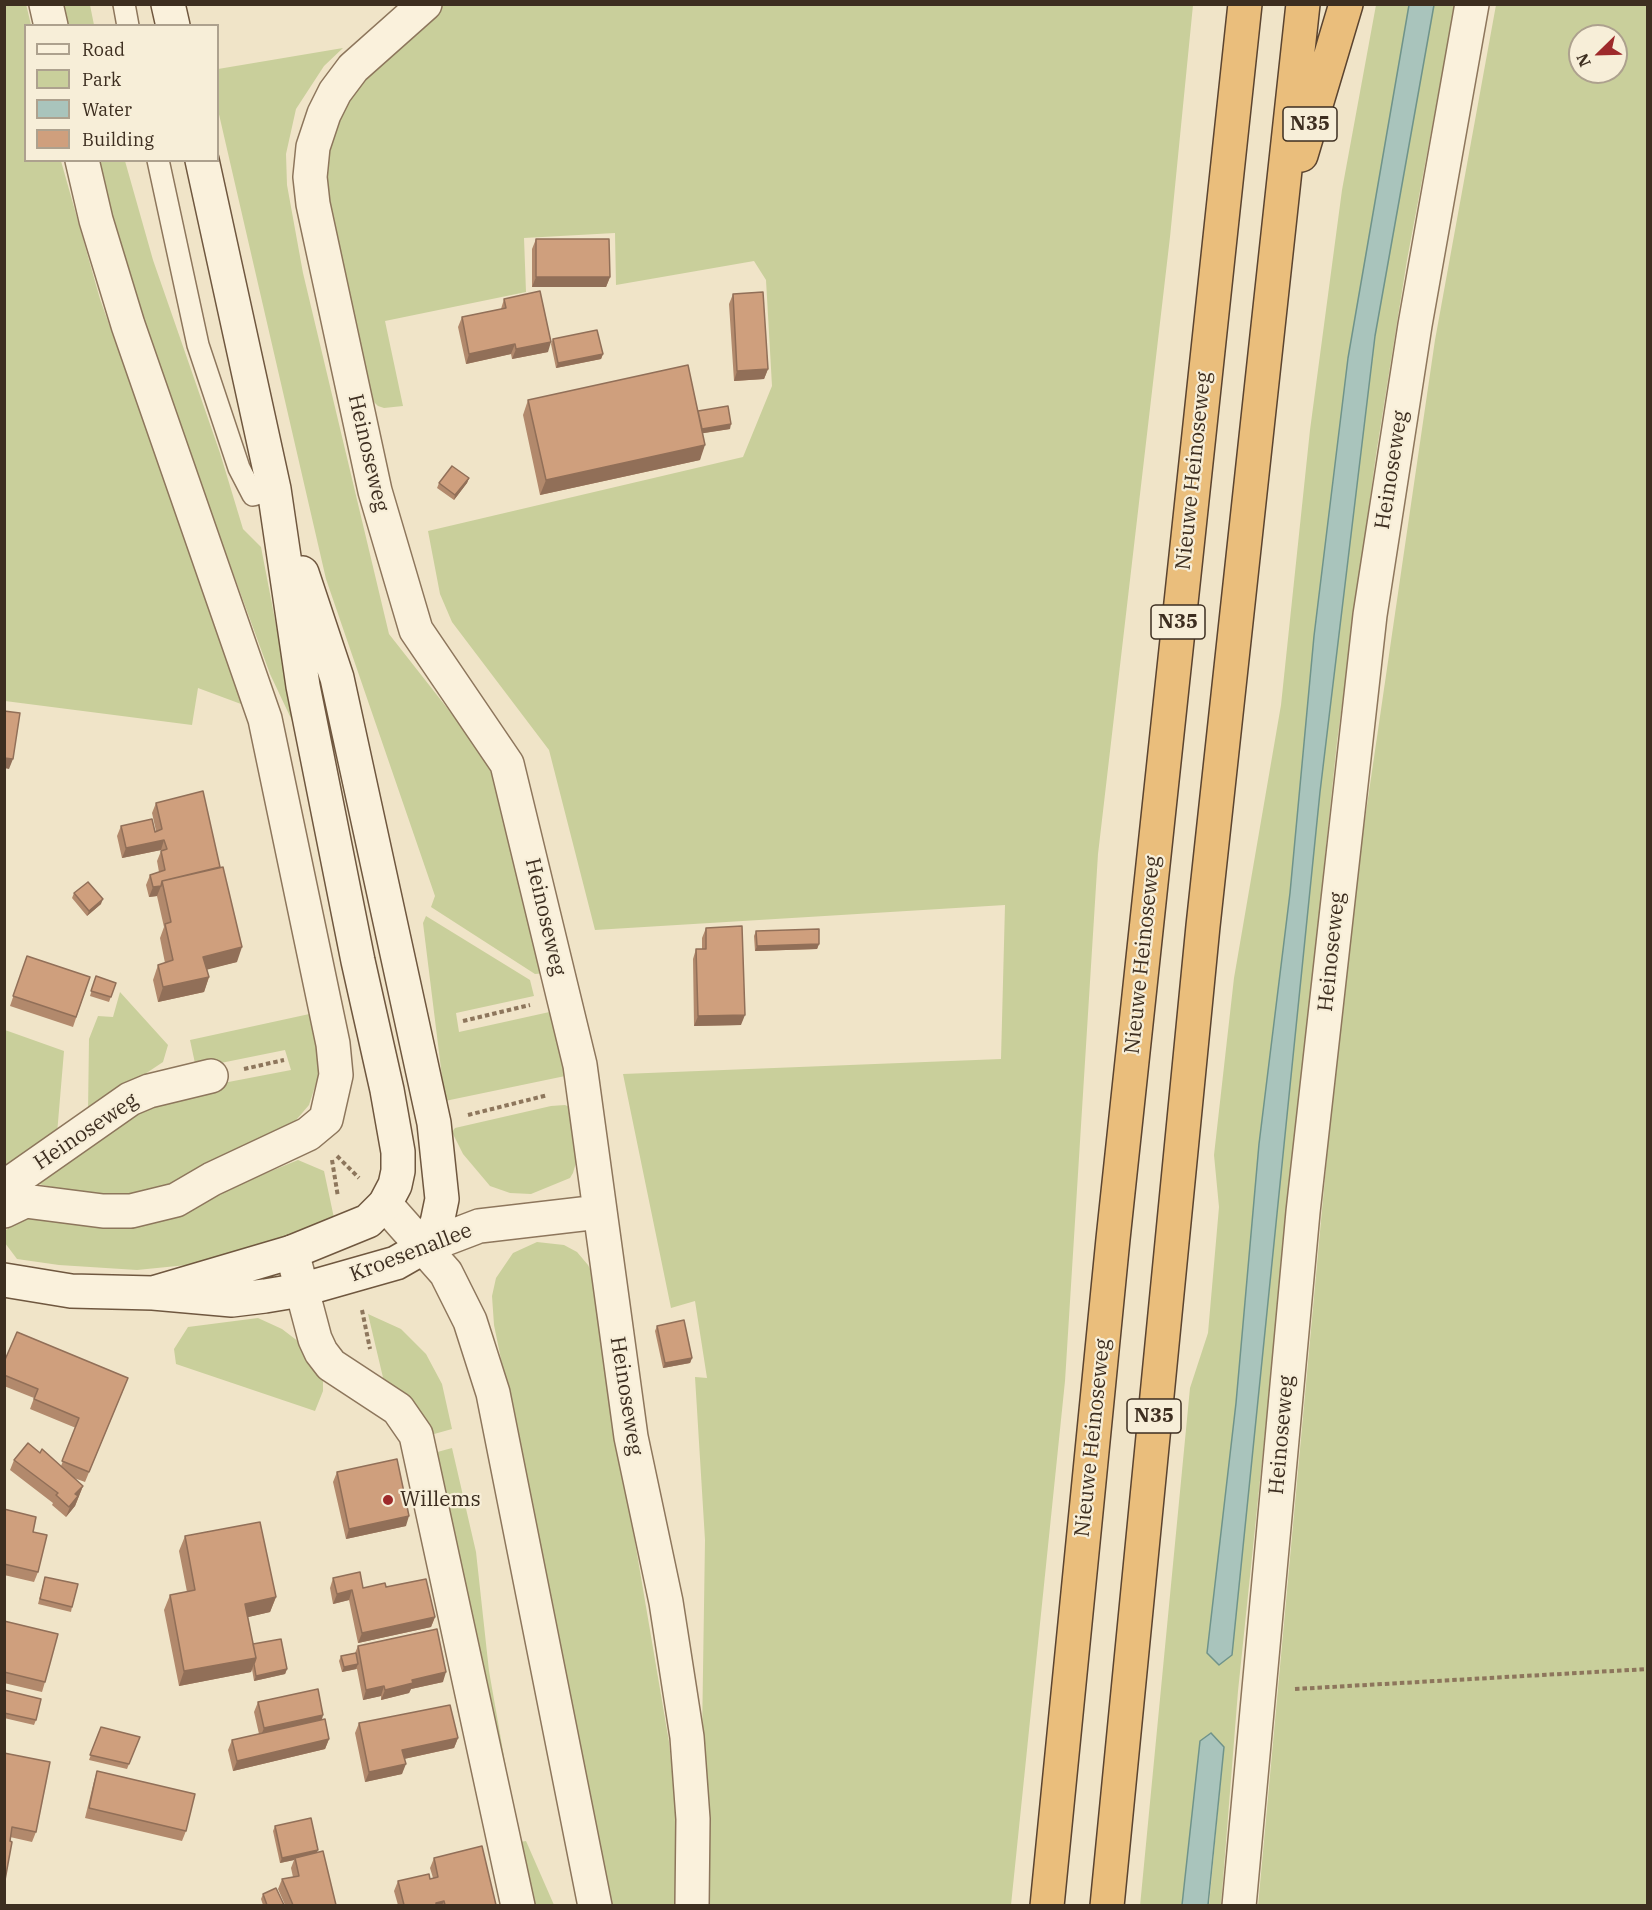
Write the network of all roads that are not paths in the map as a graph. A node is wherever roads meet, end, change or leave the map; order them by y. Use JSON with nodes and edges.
{"nodes":[{"id":1,"x":46,"y":4,"type":"edge"},
{"id":2,"x":124,"y":4,"type":"edge"},
{"id":3,"x":168,"y":4,"type":"edge"},
{"id":4,"x":425,"y":4,"type":"edge"},
{"id":5,"x":1245,"y":4,"type":"edge"},
{"id":6,"x":1303,"y":4,"type":"edge"},
{"id":7,"x":1346,"y":4,"type":"edge"},
{"id":8,"x":1472,"y":4,"type":"edge"},
{"id":9,"x":51,"y":24,"type":"edge"},
{"id":10,"x":128,"y":24,"type":"edge"},
{"id":11,"x":173,"y":24,"type":"edge"},
{"id":12,"x":82,"y":162,"type":"edge"},
{"id":13,"x":158,"y":162,"type":"edge"},
{"id":14,"x":202,"y":162,"type":"edge"},
{"id":15,"x":1275,"y":243,"type":"junction"},
{"id":16,"x":274,"y":489,"type":"junction"},
{"id":17,"x":211,"y":1076,"type":"dead end"},
{"id":18,"x":4,"y":1193,"type":"edge"},
{"id":19,"x":385,"y":1204,"type":"junction"},
{"id":20,"x":4,"y":1211,"type":"edge"},
{"id":21,"x":599,"y":1212,"type":"junction"},
{"id":22,"x":424,"y":1247,"type":"junction"},
{"id":23,"x":292,"y":1252,"type":"junction"},
{"id":24,"x":4,"y":1280,"type":"edge"},
{"id":25,"x":301,"y":1290,"type":"junction"},
{"id":26,"x":153,"y":1293,"type":"junction"},
{"id":27,"x":518,"y":1905,"type":"edge"},
{"id":28,"x":595,"y":1905,"type":"edge"},
{"id":29,"x":692,"y":1905,"type":"edge"},
{"id":30,"x":1047,"y":1905,"type":"edge"},
{"id":31,"x":1107,"y":1905,"type":"edge"},
{"id":32,"x":1239,"y":1905,"type":"edge"}],
"edges":[{"from":1,"to":9,"type":"street"},
{"from":2,"to":10,"type":"lane"},
{"from":3,"to":11,"type":"street"},
{"from":4,"to":21,"type":"street","name":"Heinoseweg"},
{"from":5,"to":30,"type":"highway","name":"Nieuwe Heinoseweg","number":"N35"},
{"from":6,"to":15,"type":"highway","number":"N35"},
{"from":7,"to":15,"type":"highway","number":"N35"},
{"from":8,"to":32,"type":"street","name":"Heinoseweg"},
{"from":12,"to":20,"type":"street","name":"Heinoseweg"},
{"from":13,"to":16,"type":"lane"},
{"from":14,"to":16,"type":"street"},
{"from":15,"to":31,"type":"highway","number":"N35"},
{"from":16,"to":19,"type":"street"},
{"from":16,"to":22,"type":"street"},
{"from":17,"to":18,"type":"street","name":"Heinoseweg"},
{"from":19,"to":22,"type":"street"},
{"from":19,"to":23,"type":"street","name":"Kroesenallee"},
{"from":21,"to":22,"type":"street","name":"Kroesenallee"},
{"from":21,"to":29,"type":"street","name":"Heinoseweg"},
{"from":22,"to":25,"type":"street","name":"Kroesenallee"},
{"from":22,"to":28,"type":"street"},
{"from":23,"to":25,"type":"street"},
{"from":23,"to":26,"type":"street","name":"Kroesenallee"},
{"from":24,"to":26,"type":"street","name":"Kroesenallee"},
{"from":25,"to":26,"type":"street","name":"Kroesenallee"},
{"from":25,"to":27,"type":"street"}]}
